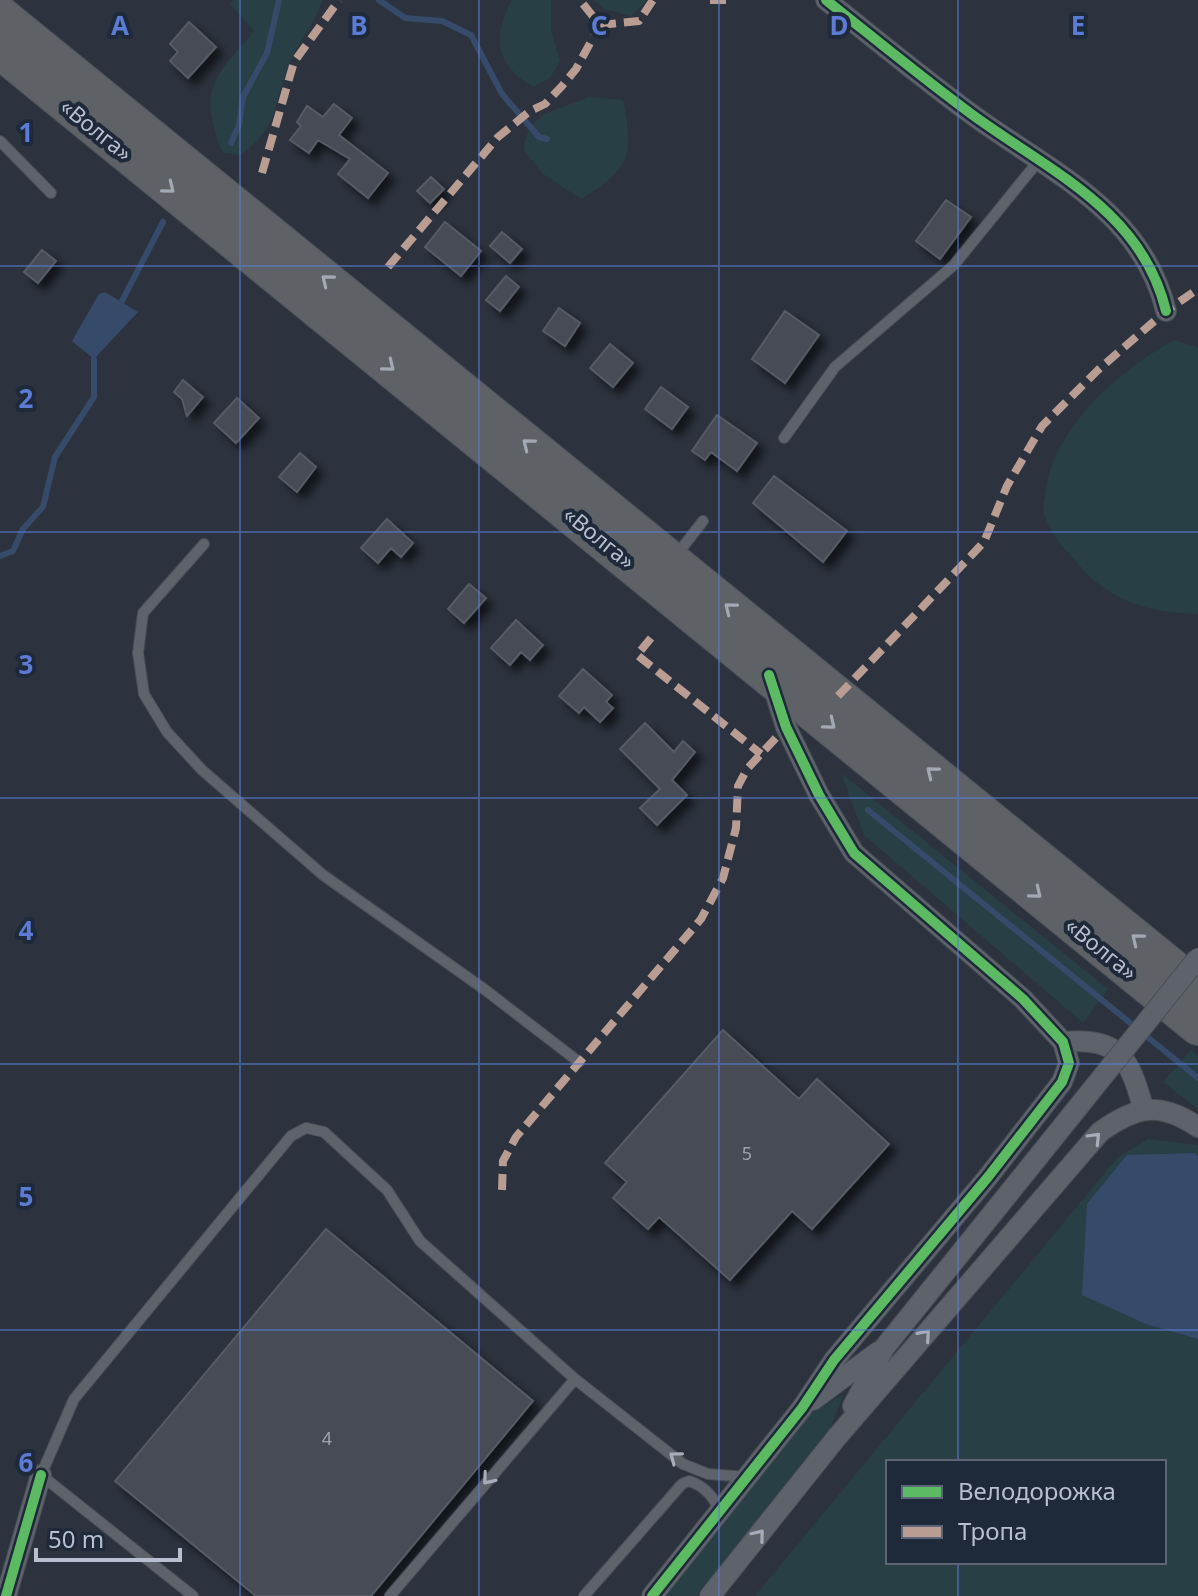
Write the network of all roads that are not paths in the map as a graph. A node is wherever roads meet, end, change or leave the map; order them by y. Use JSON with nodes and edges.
{"nodes":[{"id":1,"x":826,"y":0,"type":"edge"},
{"id":2,"x":0,"y":14,"type":"edge"},
{"id":3,"x":1,"y":55,"type":"edge"},
{"id":4,"x":0,"y":141,"type":"edge"},
{"id":5,"x":1040,"y":159,"type":"junction"},
{"id":6,"x":51,"y":193,"type":"dead end"},
{"id":7,"x":1166,"y":311,"type":"dead end"},
{"id":8,"x":784,"y":438,"type":"dead end"},
{"id":9,"x":703,"y":521,"type":"dead end"},
{"id":10,"x":204,"y":544,"type":"dead end"},
{"id":11,"x":672,"y":561,"type":"junction"},
{"id":12,"x":769,"y":675,"type":"junction"},
{"id":13,"x":1198,"y":958,"type":"edge"},
{"id":14,"x":1198,"y":988,"type":"edge"},
{"id":15,"x":1198,"y":1027,"type":"edge"},
{"id":16,"x":1063,"y":1042,"type":"junction"},
{"id":17,"x":579,"y":1062,"type":"dead end"},
{"id":18,"x":1143,"y":1107,"type":"junction"},
{"id":19,"x":1198,"y":1127,"type":"edge"},
{"id":20,"x":884,"y":1348,"type":"junction"},
{"id":21,"x":575,"y":1379,"type":"junction"},
{"id":22,"x":802,"y":1408,"type":"junction"},
{"id":23,"x":837,"y":1437,"type":"junction"},
{"id":24,"x":41,"y":1475,"type":"junction"},
{"id":25,"x":749,"y":1477,"type":"junction"},
{"id":26,"x":720,"y":1512,"type":"junction"},
{"id":27,"x":6,"y":1596,"type":"edge"},
{"id":28,"x":193,"y":1596,"type":"edge"},
{"id":29,"x":390,"y":1596,"type":"edge"},
{"id":30,"x":584,"y":1596,"type":"edge"},
{"id":31,"x":652,"y":1596,"type":"edge"},
{"id":32,"x":710,"y":1596,"type":"edge"}],
"edges":[{"from":1,"to":5,"type":"street"},
{"from":11,"to":2,"type":"highway","name":"«Волга»","one_way":true},
{"from":3,"to":12,"type":"highway","name":"«Волга»","one_way":true},
{"from":4,"to":6,"type":"lane"},
{"from":5,"to":7,"type":"street"},
{"from":5,"to":8,"type":"lane"},
{"from":9,"to":11,"type":"lane"},
{"from":10,"to":17,"type":"lane"},
{"from":14,"to":11,"type":"highway","name":"«Волга»","one_way":true},
{"from":12,"to":15,"type":"highway","name":"«Волга»","one_way":true},
{"from":12,"to":16,"type":"street"},
{"from":13,"to":20,"type":"street","bridge":true},
{"from":16,"to":18,"type":"street"},
{"from":16,"to":22,"type":"street"},
{"from":18,"to":19,"type":"street"},
{"from":23,"to":18,"type":"street","one_way":true},
{"from":20,"to":22,"type":"street"},
{"from":20,"to":23,"type":"street"},
{"from":21,"to":24,"type":"lane"},
{"from":25,"to":21,"type":"lane","one_way":true},
{"from":21,"to":29,"type":"lane","one_way":true},
{"from":22,"to":25,"type":"street"},
{"from":32,"to":23,"type":"street","one_way":true},
{"from":24,"to":27,"type":"street"},
{"from":24,"to":28,"type":"lane"},
{"from":25,"to":26,"type":"street"},
{"from":26,"to":30,"type":"lane"},
{"from":26,"to":31,"type":"street"}]}
